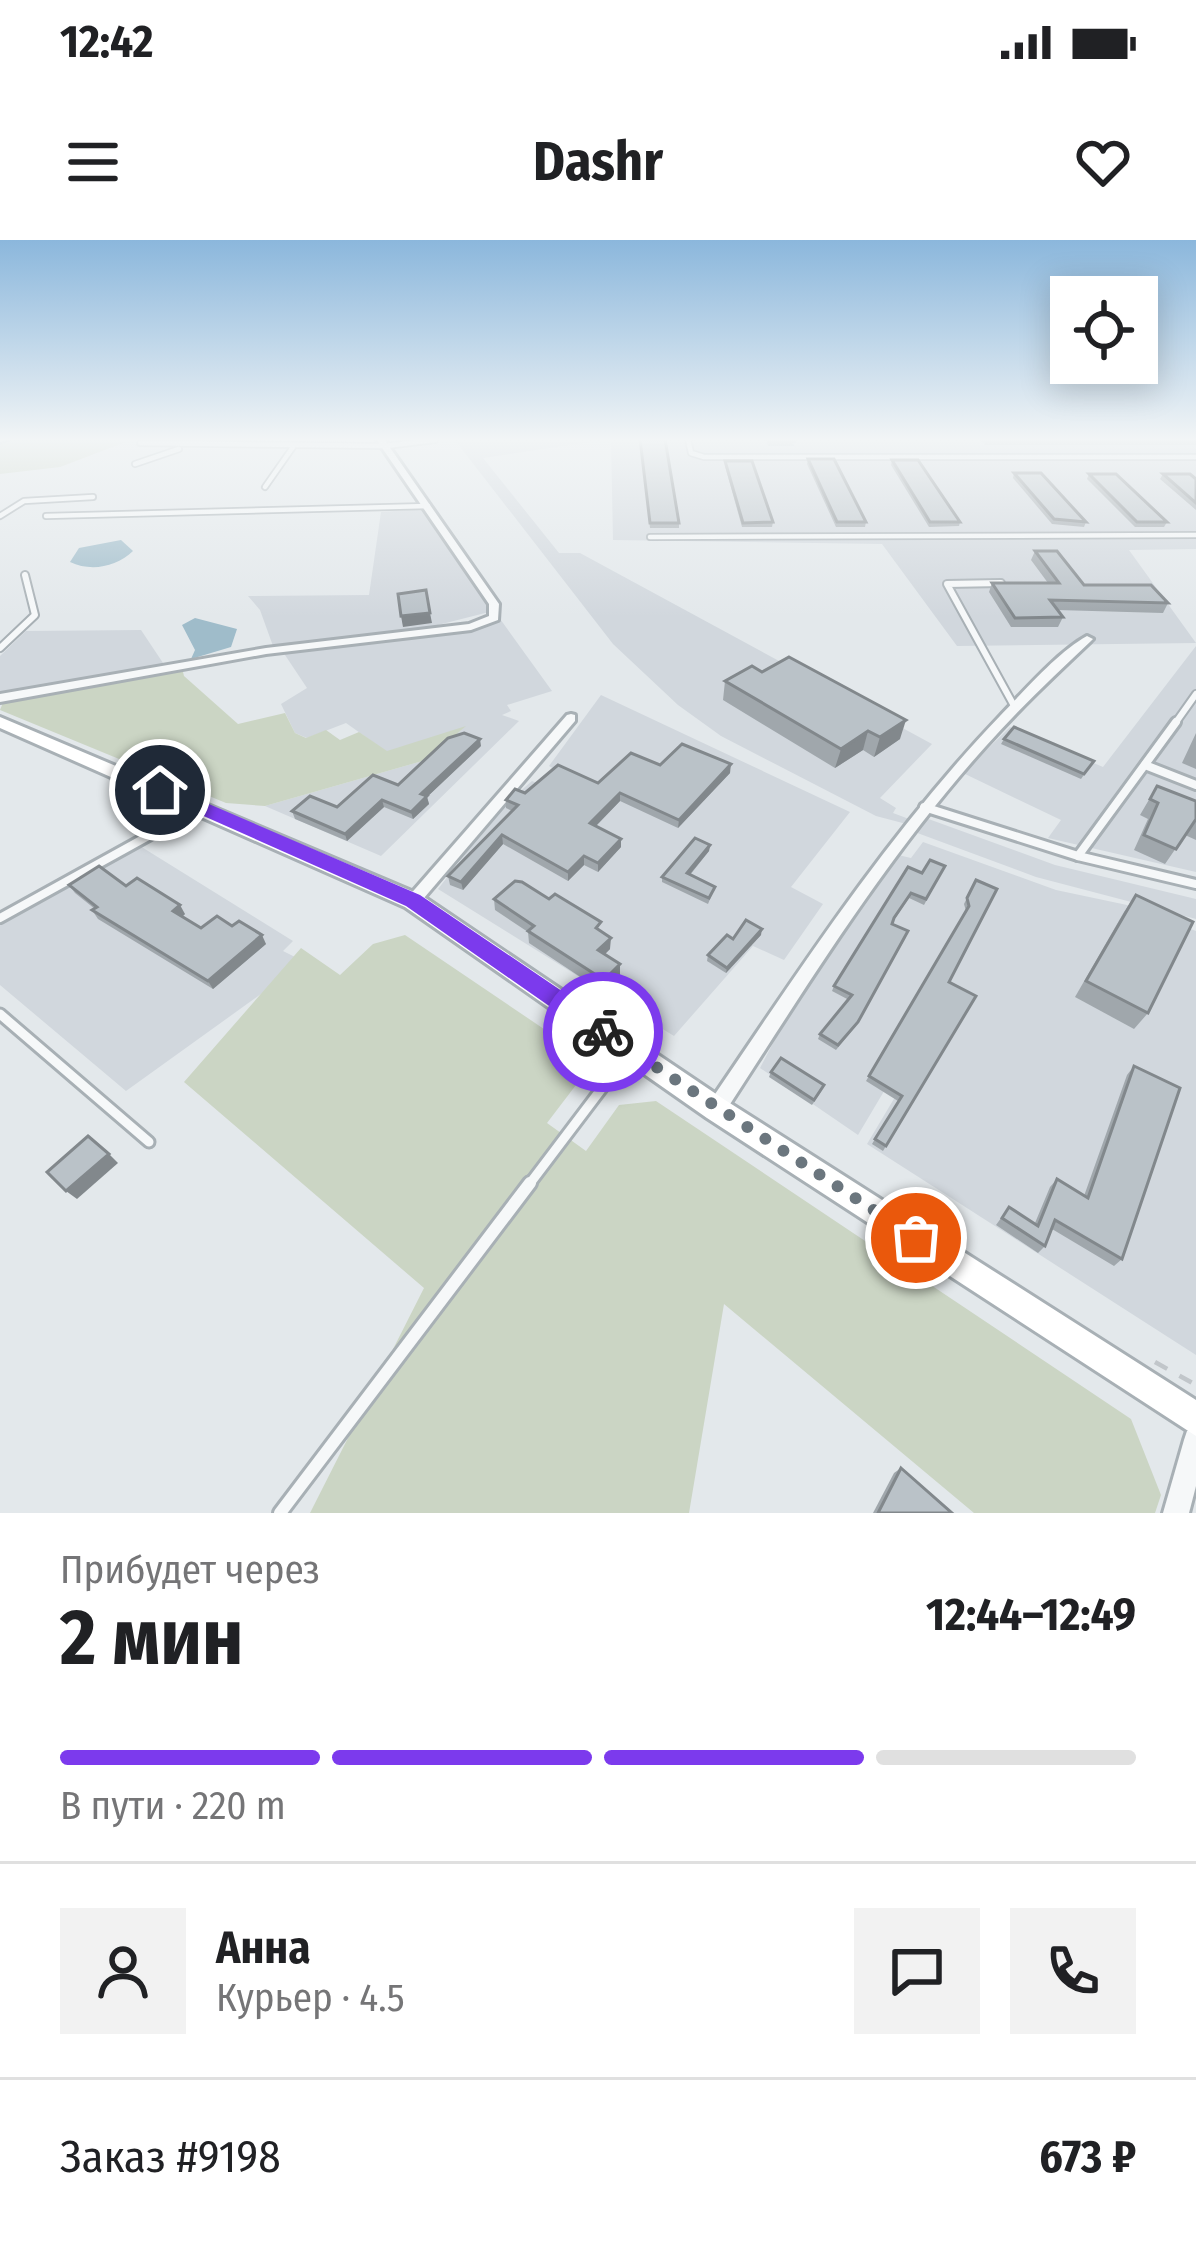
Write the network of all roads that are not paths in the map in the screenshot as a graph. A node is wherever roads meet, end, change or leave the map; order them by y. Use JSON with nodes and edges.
{"nodes":[{"id":1,"x":69,"y":498,"type":"edge"},
{"id":2,"x":424,"y":498,"type":"edge"},
{"id":3,"x":430,"y":506,"type":"junction"},
{"id":4,"x":1,"y":514,"type":"edge"},
{"id":5,"x":46,"y":516,"type":"dead end"},
{"id":6,"x":1196,"y":535,"type":"edge"},
{"id":7,"x":650,"y":537,"type":"dead end"},
{"id":8,"x":25,"y":575,"type":"dead end"},
{"id":9,"x":1008,"y":583,"type":"edge"},
{"id":10,"x":1088,"y":639,"type":"dead end"},
{"id":11,"x":0,"y":649,"type":"edge"},
{"id":12,"x":1196,"y":694,"type":"edge"},
{"id":13,"x":0,"y":698,"type":"edge"},
{"id":14,"x":1013,"y":704,"type":"junction"},
{"id":15,"x":571,"y":718,"type":"dead end"},
{"id":16,"x":0,"y":722,"type":"edge"},
{"id":17,"x":1145,"y":765,"type":"junction"},
{"id":18,"x":1196,"y":785,"type":"edge"},
{"id":19,"x":201,"y":807,"type":"junction"},
{"id":20,"x":923,"y":807,"type":"junction"},
{"id":21,"x":1078,"y":856,"type":"junction"},
{"id":22,"x":1196,"y":884,"type":"edge"},
{"id":23,"x":413,"y":901,"type":"junction"},
{"id":24,"x":0,"y":918,"type":"edge"},
{"id":25,"x":0,"y":1014,"type":"edge"},
{"id":26,"x":630,"y":1050,"type":"junction"},
{"id":27,"x":716,"y":1109,"type":"junction"},
{"id":28,"x":149,"y":1142,"type":"dead end"},
{"id":29,"x":1196,"y":1419,"type":"edge"},
{"id":30,"x":1196,"y":1440,"type":"edge"},
{"id":31,"x":280,"y":1513,"type":"edge"},
{"id":32,"x":1176,"y":1513,"type":"edge"}],
"edges":[{"from":1,"to":4,"type":"lane"},
{"from":2,"to":3,"type":"street"},
{"from":3,"to":5,"type":"lane"},
{"from":3,"to":13,"type":"street"},
{"from":6,"to":7,"type":"lane"},
{"from":8,"to":11,"type":"lane"},
{"from":9,"to":14,"type":"lane"},
{"from":10,"to":14,"type":"street"},
{"from":12,"to":17,"type":"lane"},
{"from":14,"to":20,"type":"street"},
{"from":15,"to":23,"type":"street"},
{"from":16,"to":19,"type":"main road"},
{"from":17,"to":18,"type":"lane"},
{"from":17,"to":21,"type":"lane"},
{"from":19,"to":23,"type":"main road"},
{"from":19,"to":24,"type":"lane"},
{"from":20,"to":21,"type":"lane"},
{"from":20,"to":27,"type":"street"},
{"from":21,"to":22,"type":"lane"},
{"from":23,"to":26,"type":"main road"},
{"from":25,"to":28,"type":"lane"},
{"from":26,"to":27,"type":"main road"},
{"from":26,"to":31,"type":"lane"},
{"from":27,"to":29,"type":"main road"},
{"from":30,"to":32,"type":"street"}]}
